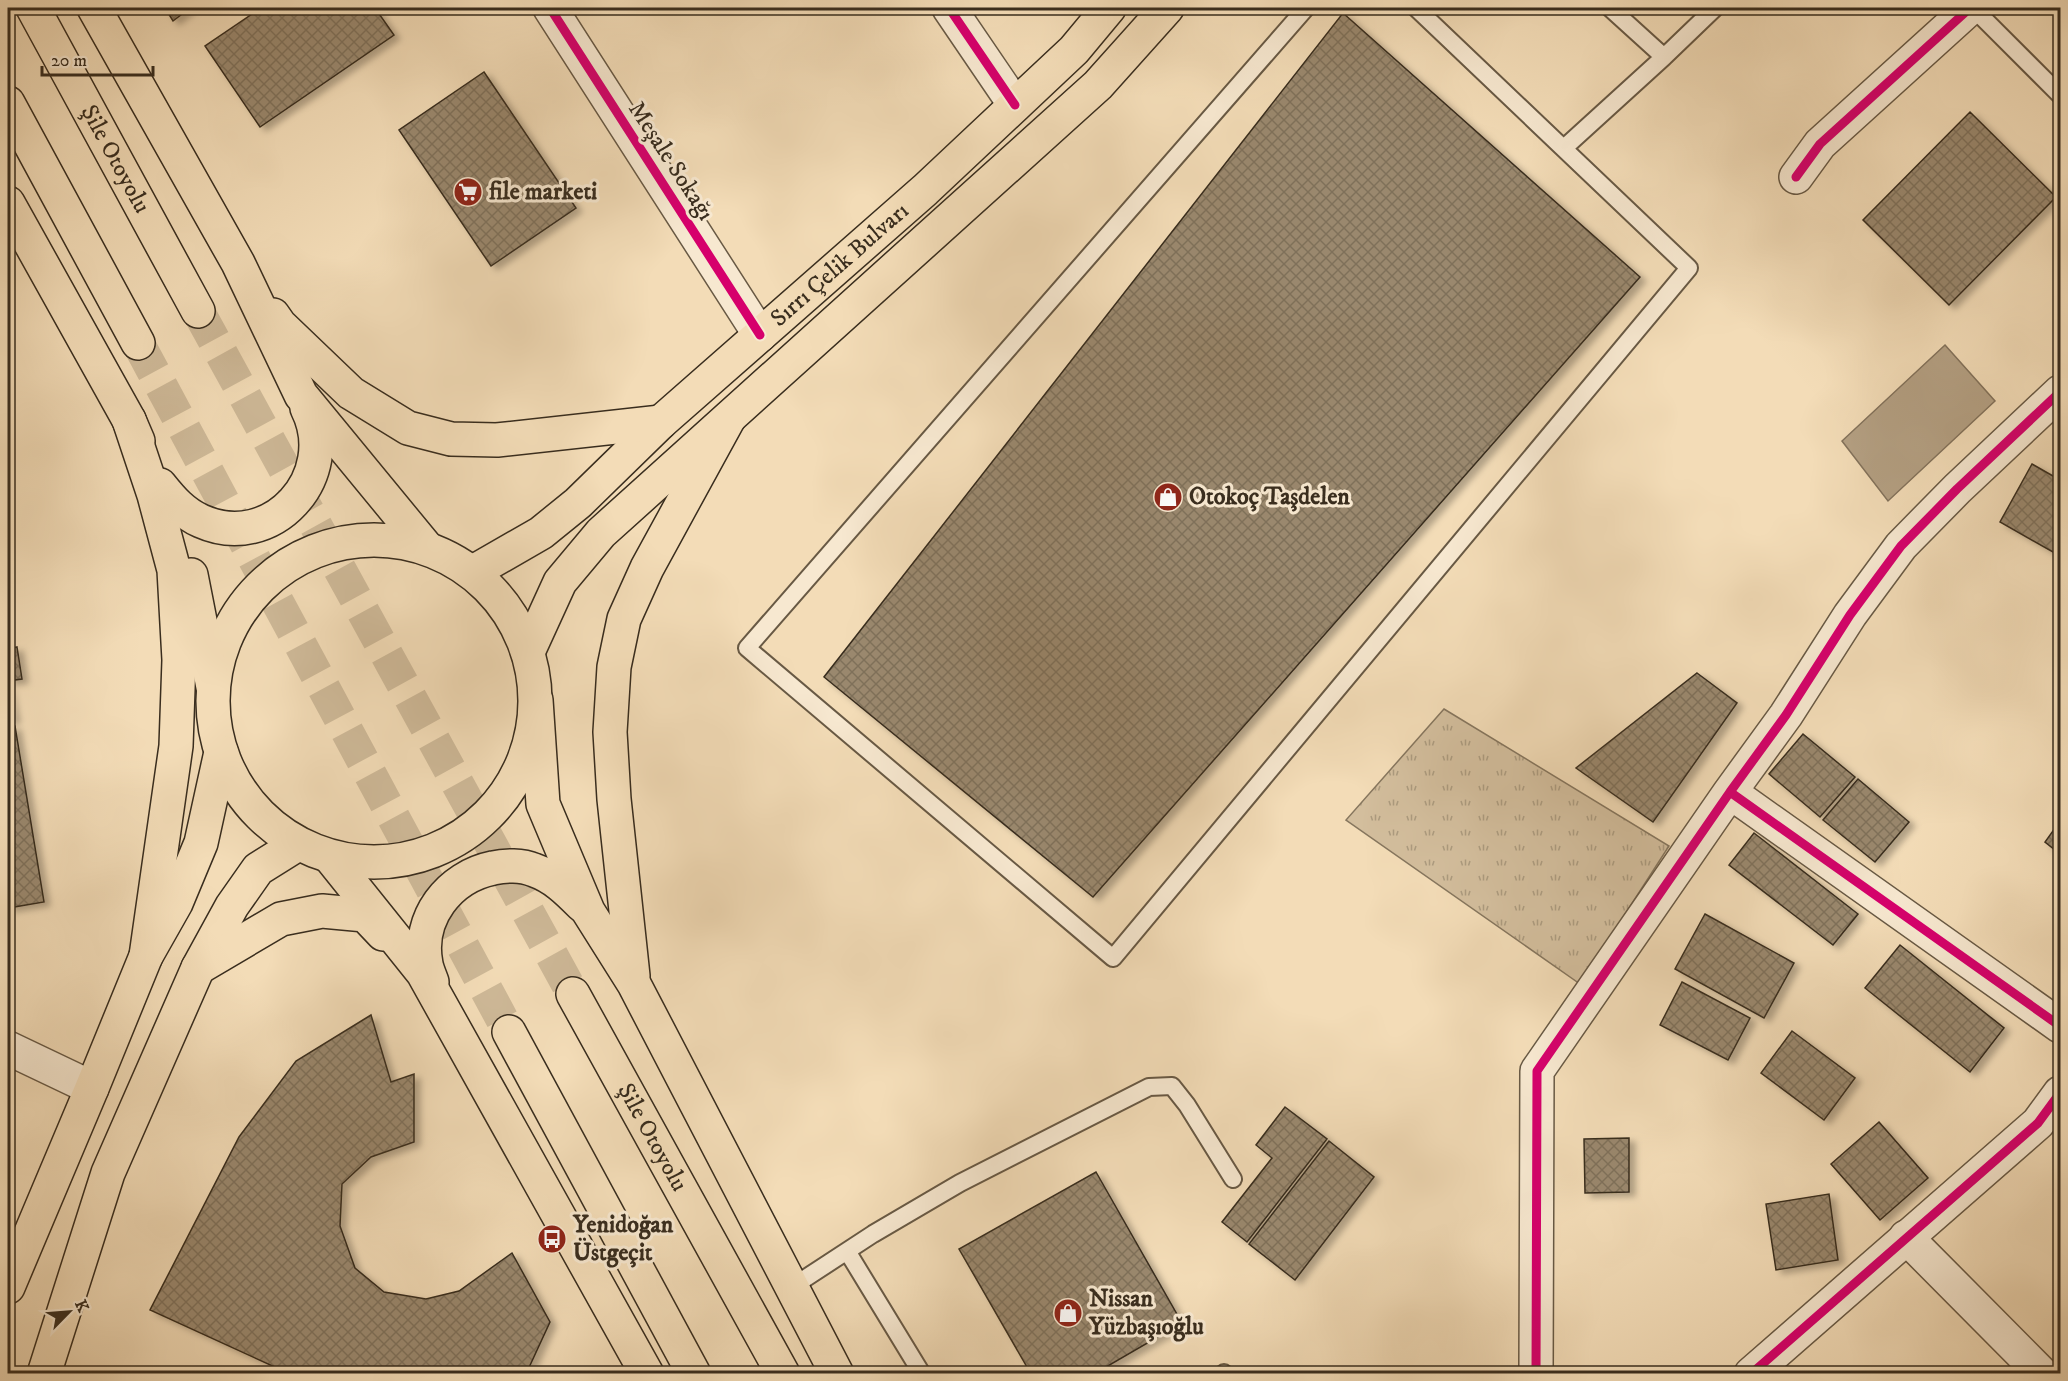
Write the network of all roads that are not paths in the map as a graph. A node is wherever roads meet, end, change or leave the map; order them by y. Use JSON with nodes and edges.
{"nodes":[{"id":1,"x":33,"y":8,"type":"edge"},
{"id":2,"x":94,"y":8,"type":"edge"},
{"id":3,"x":550,"y":8,"type":"edge"},
{"id":4,"x":949,"y":8,"type":"edge"},
{"id":5,"x":1109,"y":8,"type":"edge"},
{"id":6,"x":1167,"y":8,"type":"edge"},
{"id":7,"x":1306,"y":8,"type":"edge"},
{"id":8,"x":1416,"y":8,"type":"edge"},
{"id":9,"x":1610,"y":8,"type":"edge"},
{"id":10,"x":1715,"y":8,"type":"edge"},
{"id":11,"x":1971,"y":8,"type":"edge"},
{"id":12,"x":1664,"y":57,"type":"junction"},
{"id":13,"x":2061,"y":95,"type":"edge"},
{"id":14,"x":8,"y":103,"type":"edge"},
{"id":15,"x":1015,"y":105,"type":"junction"},
{"id":16,"x":1564,"y":148,"type":"junction"},
{"id":17,"x":1796,"y":177,"type":"dead end"},
{"id":18,"x":8,"y":203,"type":"edge"},
{"id":19,"x":238,"y":263,"type":"junction"},
{"id":20,"x":198,"y":310,"type":"tunnel mouth"},
{"id":21,"x":760,"y":335,"type":"junction"},
{"id":22,"x":138,"y":343,"type":"tunnel mouth"},
{"id":23,"x":2061,"y":392,"type":"edge"},
{"id":24,"x":301,"y":395,"type":"junction"},
{"id":25,"x":729,"y":418,"type":"junction"},
{"id":26,"x":129,"y":420,"type":"junction"},
{"id":27,"x":661,"y":422,"type":"junction"},
{"id":28,"x":160,"y":485,"type":"junction"},
{"id":29,"x":426,"y":548,"type":"junction"},
{"id":30,"x":473,"y":572,"type":"junction"},
{"id":31,"x":528,"y":652,"type":"junction"},
{"id":32,"x":213,"y":687,"type":"junction"},
{"id":33,"x":536,"y":700,"type":"junction"},
{"id":34,"x":221,"y":752,"type":"junction"},
{"id":35,"x":1730,"y":792,"type":"junction"},
{"id":36,"x":298,"y":844,"type":"junction"},
{"id":37,"x":330,"y":857,"type":"junction"},
{"id":38,"x":588,"y":911,"type":"junction"},
{"id":39,"x":146,"y":956,"type":"junction"},
{"id":40,"x":198,"y":968,"type":"junction"},
{"id":41,"x":634,"y":984,"type":"junction"},
{"id":42,"x":431,"y":985,"type":"junction"},
{"id":43,"x":573,"y":994,"type":"tunnel mouth"},
{"id":44,"x":2061,"y":1026,"type":"edge"},
{"id":45,"x":509,"y":1032,"type":"tunnel mouth"},
{"id":46,"x":8,"y":1048,"type":"edge"},
{"id":47,"x":92,"y":1088,"type":"junction"},
{"id":48,"x":2061,"y":1093,"type":"edge"},
{"id":49,"x":1233,"y":1179,"type":"dead end"},
{"id":50,"x":1906,"y":1237,"type":"junction"},
{"id":51,"x":847,"y":1251,"type":"junction"},
{"id":52,"x":8,"y":1287,"type":"edge"},
{"id":53,"x":792,"y":1287,"type":"junction"},
{"id":54,"x":44,"y":1374,"type":"edge"},
{"id":55,"x":647,"y":1374,"type":"edge"},
{"id":56,"x":694,"y":1374,"type":"edge"},
{"id":57,"x":783,"y":1374,"type":"edge"},
{"id":58,"x":837,"y":1374,"type":"edge"},
{"id":59,"x":922,"y":1374,"type":"edge"},
{"id":60,"x":1536,"y":1374,"type":"edge"},
{"id":61,"x":1751,"y":1374,"type":"edge"},
{"id":62,"x":2042,"y":1374,"type":"edge"}],
"edges":[{"from":1,"to":20,"type":"main road","name":"Şile Otoyolu"},
{"from":2,"to":19,"type":"main road"},
{"from":3,"to":21,"type":"street","name":"Meşale Sokağı"},
{"from":4,"to":15,"type":"street"},
{"from":5,"to":15,"type":"main road","name":"Sırrı Çelik Bulvarı"},
{"from":6,"to":25,"type":"main road"},
{"from":7,"to":16,"type":"lane"},
{"from":8,"to":16,"type":"lane"},
{"from":9,"to":12,"type":"lane"},
{"from":10,"to":12,"type":"lane"},
{"from":11,"to":13,"type":"lane"},
{"from":11,"to":17,"type":"street"},
{"from":12,"to":16,"type":"lane"},
{"from":14,"to":22,"type":"main road"},
{"from":15,"to":21,"type":"main road","name":"Sırrı Çelik Bulvarı"},
{"from":18,"to":26,"type":"main road"},
{"from":19,"to":24,"type":"main road"},
{"from":19,"to":27,"type":"main road"},
{"from":21,"to":27,"type":"main road","name":"Sırrı Çelik Bulvarı"},
{"from":23,"to":35,"type":"street"},
{"from":24,"to":28,"type":"main road"},
{"from":24,"to":29,"type":"main road"},
{"from":25,"to":31,"type":"main road"},
{"from":25,"to":41,"type":"main road"},
{"from":26,"to":28,"type":"main road"},
{"from":26,"to":39,"type":"main road"},
{"from":27,"to":30,"type":"main road","name":"Sırrı Çelik Bulvarı"},
{"from":28,"to":32,"type":"main road"},
{"from":29,"to":30,"type":"main road"},
{"from":29,"to":32,"type":"main road"},
{"from":30,"to":31,"type":"main road"},
{"from":31,"to":33,"type":"main road"},
{"from":32,"to":34,"type":"main road"},
{"from":33,"to":37,"type":"main road"},
{"from":33,"to":38,"type":"main road"},
{"from":34,"to":36,"type":"main road"},
{"from":34,"to":39,"type":"main road"},
{"from":35,"to":44,"type":"street"},
{"from":35,"to":60,"type":"street"},
{"from":36,"to":37,"type":"main road"},
{"from":36,"to":40,"type":"main road"},
{"from":37,"to":42,"type":"main road"},
{"from":38,"to":41,"type":"main road"},
{"from":38,"to":42,"type":"main road"},
{"from":39,"to":47,"type":"main road"},
{"from":40,"to":42,"type":"main road"},
{"from":40,"to":54,"type":"main road"},
{"from":41,"to":53,"type":"main road"},
{"from":42,"to":55,"type":"main road"},
{"from":43,"to":57,"type":"main road","name":"Şile Otoyolu"},
{"from":45,"to":56,"type":"main road"},
{"from":46,"to":47,"type":"street"},
{"from":47,"to":52,"type":"main road"},
{"from":48,"to":50,"type":"street"},
{"from":49,"to":51,"type":"lane"},
{"from":50,"to":61,"type":"street"},
{"from":50,"to":62,"type":"street"},
{"from":51,"to":53,"type":"lane"},
{"from":51,"to":59,"type":"lane"},
{"from":53,"to":58,"type":"main road"}]}
